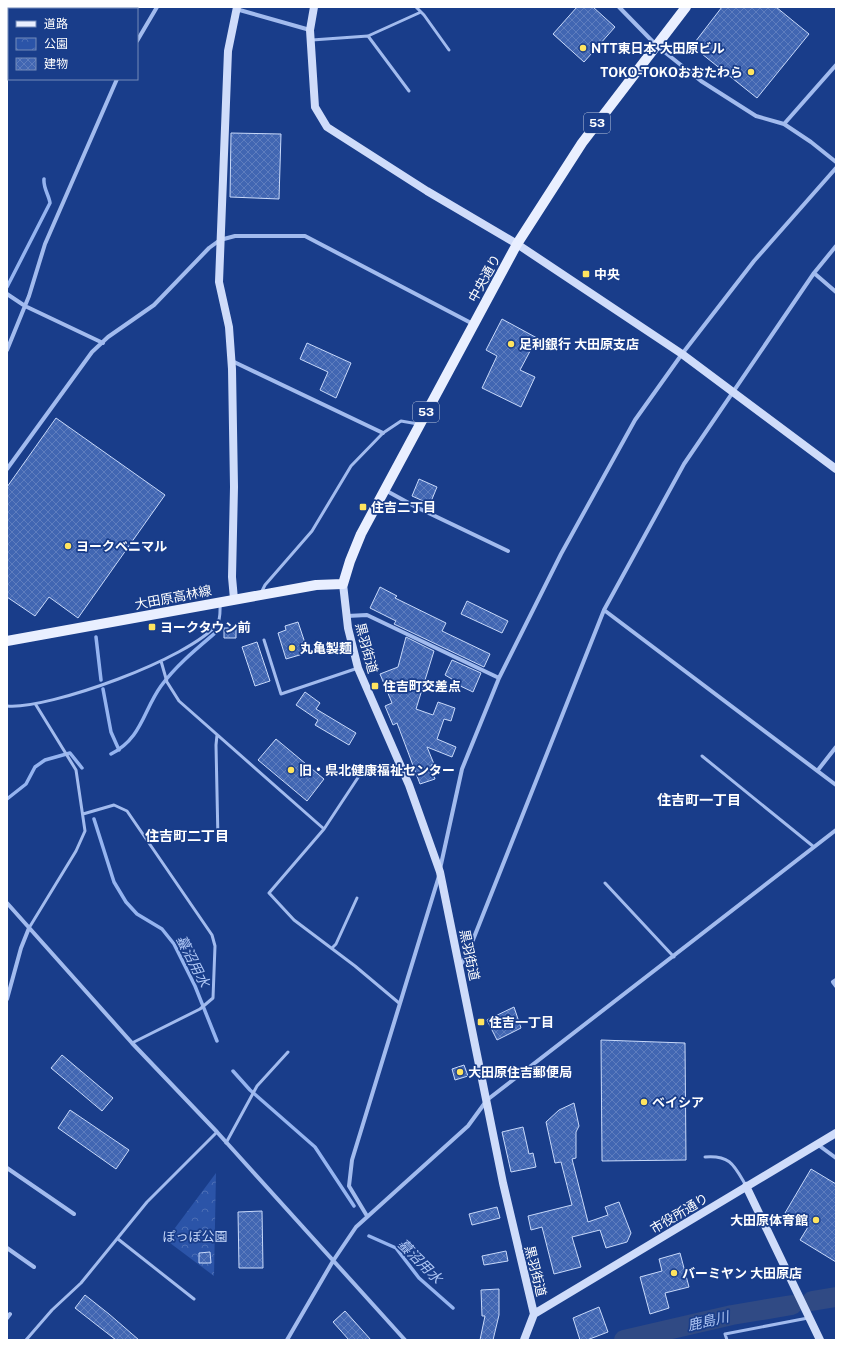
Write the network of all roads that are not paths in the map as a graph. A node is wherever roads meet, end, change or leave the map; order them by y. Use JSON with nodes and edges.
{"nodes":[{"id":1,"x":157,"y":7,"type":"edge"},
{"id":2,"x":314,"y":7,"type":"edge"},
{"id":3,"x":416,"y":7,"type":"edge"},
{"id":4,"x":619,"y":7,"type":"edge"},
{"id":5,"x":686,"y":7,"type":"edge"},
{"id":6,"x":236,"y":8,"type":"edge"},
{"id":7,"x":421,"y":12,"type":"junction"},
{"id":8,"x":310,"y":30,"type":"junction"},
{"id":9,"x":368,"y":36,"type":"junction"},
{"id":10,"x":138,"y":39,"type":"edge"},
{"id":11,"x":310,"y":41,"type":"junction"},
{"id":12,"x":657,"y":46,"type":"junction"},
{"id":13,"x":449,"y":50,"type":"dead end"},
{"id":14,"x":836,"y":64,"type":"edge"},
{"id":15,"x":117,"y":80,"type":"edge"},
{"id":16,"x":409,"y":91,"type":"dead end"},
{"id":17,"x":784,"y":124,"type":"junction"},
{"id":18,"x":836,"y":162,"type":"edge"},
{"id":19,"x":836,"y":168,"type":"edge"},
{"id":20,"x":220,"y":240,"type":"junction"},
{"id":21,"x":517,"y":244,"type":"junction"},
{"id":22,"x":836,"y":246,"type":"edge"},
{"id":23,"x":814,"y":273,"type":"junction"},
{"id":24,"x":836,"y":292,"type":"edge"},
{"id":25,"x":7,"y":294,"type":"edge"},
{"id":26,"x":24,"y":306,"type":"junction"},
{"id":27,"x":473,"y":324,"type":"junction"},
{"id":28,"x":103,"y":343,"type":"junction"},
{"id":29,"x":7,"y":350,"type":"edge"},
{"id":30,"x":682,"y":354,"type":"junction"},
{"id":31,"x":232,"y":361,"type":"junction"},
{"id":32,"x":732,"y":391,"type":"junction"},
{"id":33,"x":419,"y":424,"type":"junction"},
{"id":34,"x":383,"y":433,"type":"junction"},
{"id":35,"x":836,"y":468,"type":"edge"},
{"id":36,"x":7,"y":469,"type":"edge"},
{"id":37,"x":384,"y":490,"type":"junction"},
{"id":38,"x":508,"y":551,"type":"dead end"},
{"id":39,"x":343,"y":584,"type":"junction"},
{"id":40,"x":260,"y":595,"type":"junction"},
{"id":41,"x":234,"y":599,"type":"junction"},
{"id":42,"x":220,"y":602,"type":"junction"},
{"id":43,"x":604,"y":610,"type":"junction"},
{"id":44,"x":346,"y":616,"type":"junction"},
{"id":45,"x":264,"y":640,"type":"dead end"},
{"id":46,"x":7,"y":642,"type":"edge"},
{"id":47,"x":161,"y":661,"type":"junction"},
{"id":48,"x":358,"y":668,"type":"junction"},
{"id":49,"x":499,"y":678,"type":"junction"},
{"id":50,"x":36,"y":705,"type":"junction"},
{"id":51,"x":7,"y":706,"type":"edge"},
{"id":52,"x":217,"y":735,"type":"junction"},
{"id":53,"x":836,"y":746,"type":"edge"},
{"id":54,"x":702,"y":756,"type":"dead end"},
{"id":55,"x":400,"y":764,"type":"junction"},
{"id":56,"x":362,"y":770,"type":"joint"},
{"id":57,"x":818,"y":770,"type":"junction"},
{"id":58,"x":836,"y":785,"type":"edge"},
{"id":59,"x":83,"y":814,"type":"junction"},
{"id":60,"x":324,"y":829,"type":"junction"},
{"id":61,"x":836,"y":830,"type":"edge"},
{"id":62,"x":218,"y":840,"type":"dead end"},
{"id":63,"x":814,"y":847,"type":"junction"},
{"id":64,"x":440,"y":872,"type":"junction"},
{"id":65,"x":605,"y":883,"type":"dead end"},
{"id":66,"x":357,"y":898,"type":"dead end"},
{"id":67,"x":7,"y":903,"type":"edge"},
{"id":68,"x":29,"y":928,"type":"junction"},
{"id":69,"x":332,"y":948,"type":"junction"},
{"id":70,"x":674,"y":957,"type":"junction"},
{"id":71,"x":460,"y":966,"type":"junction"},
{"id":72,"x":836,"y":980,"type":"edge"},
{"id":73,"x":836,"y":986,"type":"edge"},
{"id":74,"x":7,"y":999,"type":"edge"},
{"id":75,"x":399,"y":1003,"type":"junction"},
{"id":76,"x":132,"y":1043,"type":"junction"},
{"id":77,"x":288,"y":1052,"type":"dead end"},
{"id":78,"x":487,"y":1100,"type":"junction"},
{"id":79,"x":217,"y":1132,"type":"junction"},
{"id":80,"x":836,"y":1133,"type":"edge"},
{"id":81,"x":226,"y":1143,"type":"junction"},
{"id":82,"x":817,"y":1144,"type":"junction"},
{"id":83,"x":705,"y":1157,"type":"dead end"},
{"id":84,"x":836,"y":1158,"type":"edge"},
{"id":85,"x":7,"y":1168,"type":"edge"},
{"id":86,"x":746,"y":1186,"type":"junction"},
{"id":87,"x":74,"y":1214,"type":"dead end"},
{"id":88,"x":367,"y":1216,"type":"junction"},
{"id":89,"x":118,"y":1239,"type":"junction"},
{"id":90,"x":7,"y":1248,"type":"edge"},
{"id":91,"x":333,"y":1261,"type":"junction"},
{"id":92,"x":34,"y":1267,"type":"dead end"},
{"id":93,"x":194,"y":1299,"type":"dead end"},
{"id":94,"x":10,"y":1314,"type":"dead end"},
{"id":95,"x":534,"y":1314,"type":"junction"},
{"id":96,"x":810,"y":1317,"type":"junction"},
{"id":97,"x":7,"y":1318,"type":"edge"},
{"id":98,"x":26,"y":1340,"type":"edge"},
{"id":99,"x":287,"y":1340,"type":"edge"},
{"id":100,"x":406,"y":1340,"type":"edge"},
{"id":101,"x":524,"y":1340,"type":"edge"},
{"id":102,"x":727,"y":1340,"type":"edge"},
{"id":103,"x":820,"y":1340,"type":"edge"}],
"edges":[{"from":1,"to":10,"type":"street"},
{"from":2,"to":8,"type":"street"},
{"from":3,"to":7,"type":"lane"},
{"from":4,"to":12,"type":"street"},
{"from":5,"to":12,"type":"main road","name":"中央通り","number":"53"},
{"from":6,"to":8,"type":"street"},
{"from":6,"to":20,"type":"street"},
{"from":7,"to":9,"type":"lane"},
{"from":7,"to":13,"type":"lane"},
{"from":8,"to":11,"type":"street"},
{"from":9,"to":11,"type":"lane"},
{"from":9,"to":16,"type":"lane"},
{"from":11,"to":21,"type":"street"},
{"from":12,"to":17,"type":"street"},
{"from":12,"to":21,"type":"main road","name":"中央通り","number":"53"},
{"from":14,"to":17,"type":"street"},
{"from":15,"to":26,"type":"street"},
{"from":17,"to":18,"type":"street"},
{"from":19,"to":30,"type":"street"},
{"from":20,"to":27,"type":"street"},
{"from":20,"to":28,"type":"street"},
{"from":20,"to":31,"type":"street"},
{"from":21,"to":27,"type":"main road","name":"中央通り","number":"53"},
{"from":21,"to":30,"type":"street"},
{"from":22,"to":23,"type":"street"},
{"from":23,"to":24,"type":"street"},
{"from":23,"to":32,"type":"street"},
{"from":25,"to":26,"type":"street"},
{"from":26,"to":28,"type":"street"},
{"from":26,"to":29,"type":"street"},
{"from":27,"to":33,"type":"main road","name":"中央通り","number":"53"},
{"from":28,"to":36,"type":"street"},
{"from":30,"to":32,"type":"street"},
{"from":30,"to":49,"type":"street"},
{"from":31,"to":34,"type":"street"},
{"from":31,"to":41,"type":"street"},
{"from":32,"to":35,"type":"street"},
{"from":32,"to":43,"type":"street"},
{"from":33,"to":34,"type":"lane"},
{"from":33,"to":37,"type":"main road","name":"中央通り","number":"53"},
{"from":34,"to":40,"type":"lane"},
{"from":37,"to":38,"type":"street"},
{"from":37,"to":39,"type":"main road","name":"中央通り","number":"53"},
{"from":39,"to":40,"type":"main road","name":"大田原高林線"},
{"from":39,"to":44,"type":"street","name":"黒羽街道"},
{"from":40,"to":41,"type":"main road","name":"大田原高林線"},
{"from":41,"to":42,"type":"main road","name":"大田原高林線"},
{"from":42,"to":46,"type":"main road","name":"大田原高林線"},
{"from":42,"to":47,"type":"lane"},
{"from":43,"to":57,"type":"street"},
{"from":43,"to":71,"type":"street"},
{"from":44,"to":48,"type":"street","name":"黒羽街道"},
{"from":44,"to":49,"type":"street"},
{"from":45,"to":48,"type":"lane"},
{"from":47,"to":50,"type":"lane"},
{"from":47,"to":52,"type":"lane"},
{"from":48,"to":55,"type":"street","name":"黒羽街道"},
{"from":49,"to":64,"type":"street"},
{"from":50,"to":51,"type":"lane"},
{"from":50,"to":59,"type":"lane"},
{"from":52,"to":60,"type":"lane"},
{"from":52,"to":62,"type":"lane"},
{"from":53,"to":57,"type":"street"},
{"from":54,"to":63,"type":"lane"},
{"from":55,"to":56,"type":"street"},
{"from":55,"to":64,"type":"street","name":"黒羽街道"},
{"from":56,"to":60,"type":"lane"},
{"from":57,"to":58,"type":"street"},
{"from":59,"to":68,"type":"lane"},
{"from":59,"to":76,"type":"lane"},
{"from":60,"to":69,"type":"lane"},
{"from":61,"to":63,"type":"street"},
{"from":63,"to":70,"type":"street"},
{"from":64,"to":71,"type":"street","name":"黒羽街道"},
{"from":64,"to":75,"type":"street"},
{"from":65,"to":70,"type":"lane"},
{"from":66,"to":69,"type":"lane"},
{"from":67,"to":68,"type":"street"},
{"from":68,"to":74,"type":"street"},
{"from":68,"to":76,"type":"street"},
{"from":69,"to":75,"type":"lane"},
{"from":70,"to":78,"type":"street"},
{"from":71,"to":78,"type":"street","name":"黒羽街道"},
{"from":72,"to":73,"type":"street"},
{"from":75,"to":88,"type":"street"},
{"from":76,"to":79,"type":"street"},
{"from":77,"to":81,"type":"lane"},
{"from":78,"to":88,"type":"street"},
{"from":78,"to":95,"type":"street","name":"黒羽街道"},
{"from":79,"to":81,"type":"street"},
{"from":79,"to":89,"type":"lane"},
{"from":80,"to":82,"type":"street","name":"市役所通り"},
{"from":81,"to":91,"type":"street"},
{"from":82,"to":84,"type":"street"},
{"from":82,"to":86,"type":"street","name":"市役所通り"},
{"from":83,"to":86,"type":"lane"},
{"from":85,"to":87,"type":"street"},
{"from":86,"to":95,"type":"street","name":"市役所通り"},
{"from":86,"to":96,"type":"street"},
{"from":88,"to":91,"type":"street"},
{"from":89,"to":93,"type":"lane"},
{"from":89,"to":98,"type":"lane"},
{"from":90,"to":92,"type":"street"},
{"from":91,"to":99,"type":"street"},
{"from":91,"to":100,"type":"street"},
{"from":94,"to":97,"type":"street"},
{"from":95,"to":101,"type":"street","name":"黒羽街道"},
{"from":96,"to":102,"type":"lane"},
{"from":96,"to":103,"type":"street"}]}
